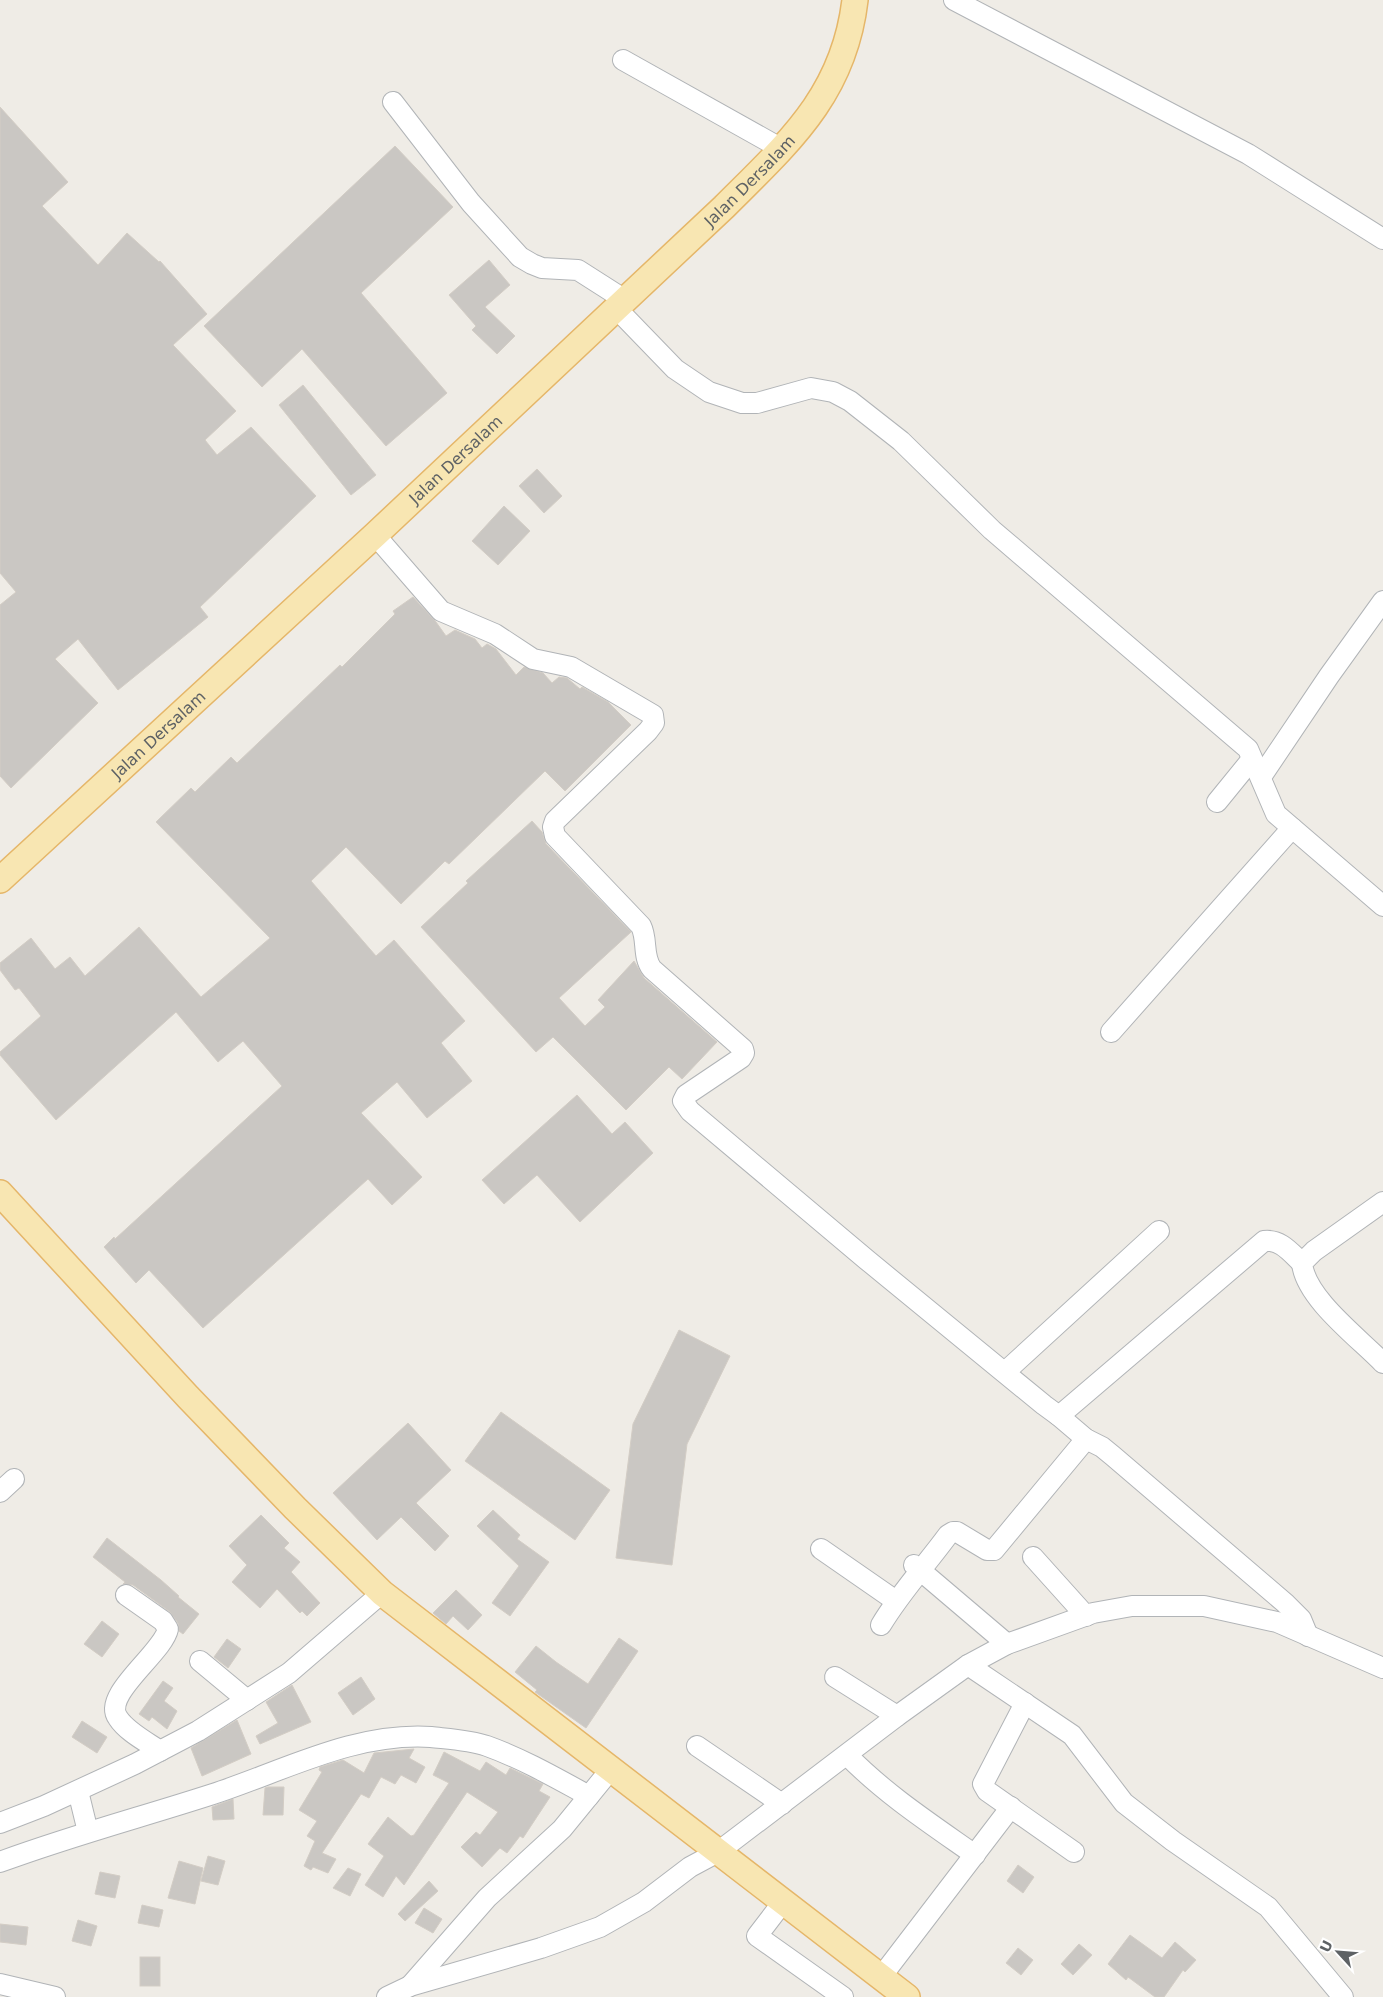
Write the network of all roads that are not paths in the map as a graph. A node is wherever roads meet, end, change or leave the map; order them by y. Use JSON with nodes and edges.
{"nodes":[{"id":1,"x":855,"y":0,"type":"edge"},
{"id":2,"x":954,"y":0,"type":"edge"},
{"id":3,"x":623,"y":60,"type":"dead end"},
{"id":4,"x":393,"y":102,"type":"dead end"},
{"id":5,"x":782,"y":148,"type":"junction"},
{"id":6,"x":1383,"y":238,"type":"edge"},
{"id":7,"x":620,"y":304,"type":"junction"},
{"id":8,"x":375,"y":535,"type":"junction"},
{"id":9,"x":1383,"y":601,"type":"edge"},
{"id":10,"x":1252,"y":759,"type":"junction"},
{"id":11,"x":1260,"y":777,"type":"junction"},
{"id":12,"x":1217,"y":802,"type":"dead end"},
{"id":13,"x":1292,"y":828,"type":"junction"},
{"id":14,"x":0,"y":880,"type":"edge"},
{"id":15,"x":1383,"y":906,"type":"edge"},
{"id":16,"x":1111,"y":1032,"type":"dead end"},
{"id":17,"x":0,"y":1193,"type":"edge"},
{"id":18,"x":1383,"y":1202,"type":"edge"},
{"id":19,"x":1159,"y":1231,"type":"dead end"},
{"id":20,"x":1302,"y":1263,"type":"junction"},
{"id":21,"x":1381,"y":1357,"type":"edge"},
{"id":22,"x":1005,"y":1372,"type":"junction"},
{"id":23,"x":1059,"y":1416,"type":"junction"},
{"id":24,"x":1086,"y":1439,"type":"junction"},
{"id":25,"x":821,"y":1549,"type":"dead end"},
{"id":26,"x":1033,"y":1557,"type":"dead end"},
{"id":27,"x":918,"y":1568,"type":"junction"},
{"id":28,"x":382,"y":1593,"type":"junction"},
{"id":29,"x":126,"y":1594,"type":"dead end"},
{"id":30,"x":896,"y":1601,"type":"junction"},
{"id":31,"x":1086,"y":1616,"type":"junction"},
{"id":32,"x":881,"y":1625,"type":"dead end"},
{"id":33,"x":1308,"y":1636,"type":"junction"},
{"id":34,"x":1007,"y":1644,"type":"junction"},
{"id":35,"x":200,"y":1661,"type":"dead end"},
{"id":36,"x":968,"y":1665,"type":"junction"},
{"id":37,"x":1383,"y":1668,"type":"edge"},
{"id":38,"x":835,"y":1677,"type":"dead end"},
{"id":39,"x":247,"y":1700,"type":"junction"},
{"id":40,"x":1025,"y":1703,"type":"junction"},
{"id":41,"x":897,"y":1716,"type":"junction"},
{"id":42,"x":697,"y":1746,"type":"dead end"},
{"id":43,"x":160,"y":1751,"type":"junction"},
{"id":44,"x":847,"y":1755,"type":"junction"},
{"id":45,"x":611,"y":1769,"type":"junction"},
{"id":46,"x":78,"y":1791,"type":"junction"},
{"id":47,"x":589,"y":1796,"type":"junction"},
{"id":48,"x":782,"y":1804,"type":"junction"},
{"id":49,"x":1011,"y":1807,"type":"junction"},
{"id":50,"x":0,"y":1823,"type":"edge"},
{"id":51,"x":86,"y":1824,"type":"junction"},
{"id":52,"x":718,"y":1852,"type":"junction"},
{"id":53,"x":1074,"y":1852,"type":"dead end"},
{"id":54,"x":975,"y":1855,"type":"junction"},
{"id":55,"x":0,"y":1862,"type":"edge"},
{"id":56,"x":783,"y":1902,"type":"junction"},
{"id":57,"x":881,"y":1977,"type":"junction"},
{"id":58,"x":0,"y":1984,"type":"edge"},
{"id":59,"x":410,"y":1986,"type":"junction"},
{"id":60,"x":56,"y":1997,"type":"edge"},
{"id":61,"x":387,"y":1997,"type":"edge"},
{"id":62,"x":844,"y":1997,"type":"edge"},
{"id":63,"x":907,"y":1997,"type":"edge"},
{"id":64,"x":1343,"y":1997,"type":"edge"}],
"edges":[{"from":1,"to":5,"type":"main road","name":"Jalan Dersalam"},
{"from":2,"to":6,"type":"street"},
{"from":3,"to":5,"type":"street"},
{"from":4,"to":7,"type":"street"},
{"from":5,"to":7,"type":"main road","name":"Jalan Dersalam"},
{"from":7,"to":8,"type":"main road","name":"Jalan Dersalam"},
{"from":7,"to":10,"type":"street"},
{"from":8,"to":14,"type":"main road","name":"Jalan Dersalam"},
{"from":8,"to":22,"type":"street"},
{"from":9,"to":11,"type":"street"},
{"from":10,"to":11,"type":"street"},
{"from":10,"to":12,"type":"street"},
{"from":11,"to":13,"type":"street"},
{"from":13,"to":15,"type":"street"},
{"from":13,"to":16,"type":"street"},
{"from":17,"to":28,"type":"main road"},
{"from":18,"to":20,"type":"street"},
{"from":19,"to":22,"type":"street"},
{"from":20,"to":21,"type":"street"},
{"from":20,"to":23,"type":"street"},
{"from":22,"to":23,"type":"street"},
{"from":23,"to":24,"type":"street"},
{"from":24,"to":27,"type":"street"},
{"from":24,"to":33,"type":"street"},
{"from":25,"to":30,"type":"street"},
{"from":26,"to":31,"type":"street"},
{"from":27,"to":30,"type":"street"},
{"from":27,"to":34,"type":"street"},
{"from":28,"to":39,"type":"street"},
{"from":28,"to":45,"type":"main road"},
{"from":29,"to":43,"type":"street"},
{"from":30,"to":32,"type":"street"},
{"from":31,"to":33,"type":"street"},
{"from":31,"to":34,"type":"street"},
{"from":33,"to":37,"type":"street"},
{"from":34,"to":36,"type":"street"},
{"from":35,"to":39,"type":"street"},
{"from":36,"to":40,"type":"street"},
{"from":36,"to":41,"type":"street"},
{"from":38,"to":41,"type":"street"},
{"from":39,"to":43,"type":"street"},
{"from":40,"to":49,"type":"street"},
{"from":40,"to":64,"type":"street"},
{"from":41,"to":44,"type":"street"},
{"from":42,"to":48,"type":"street"},
{"from":43,"to":46,"type":"street"},
{"from":44,"to":48,"type":"street"},
{"from":44,"to":54,"type":"street"},
{"from":45,"to":47,"type":"street"},
{"from":45,"to":52,"type":"main road"},
{"from":46,"to":50,"type":"street"},
{"from":46,"to":51,"type":"street"},
{"from":47,"to":51,"type":"street"},
{"from":47,"to":59,"type":"street"},
{"from":48,"to":52,"type":"street"},
{"from":49,"to":53,"type":"street"},
{"from":49,"to":54,"type":"street"},
{"from":51,"to":55,"type":"street"},
{"from":52,"to":56,"type":"main road"},
{"from":52,"to":59,"type":"street"},
{"from":54,"to":57,"type":"street"},
{"from":56,"to":57,"type":"main road"},
{"from":56,"to":62,"type":"street"},
{"from":57,"to":63,"type":"main road"},
{"from":58,"to":60,"type":"street"},
{"from":59,"to":61,"type":"street"}]}
